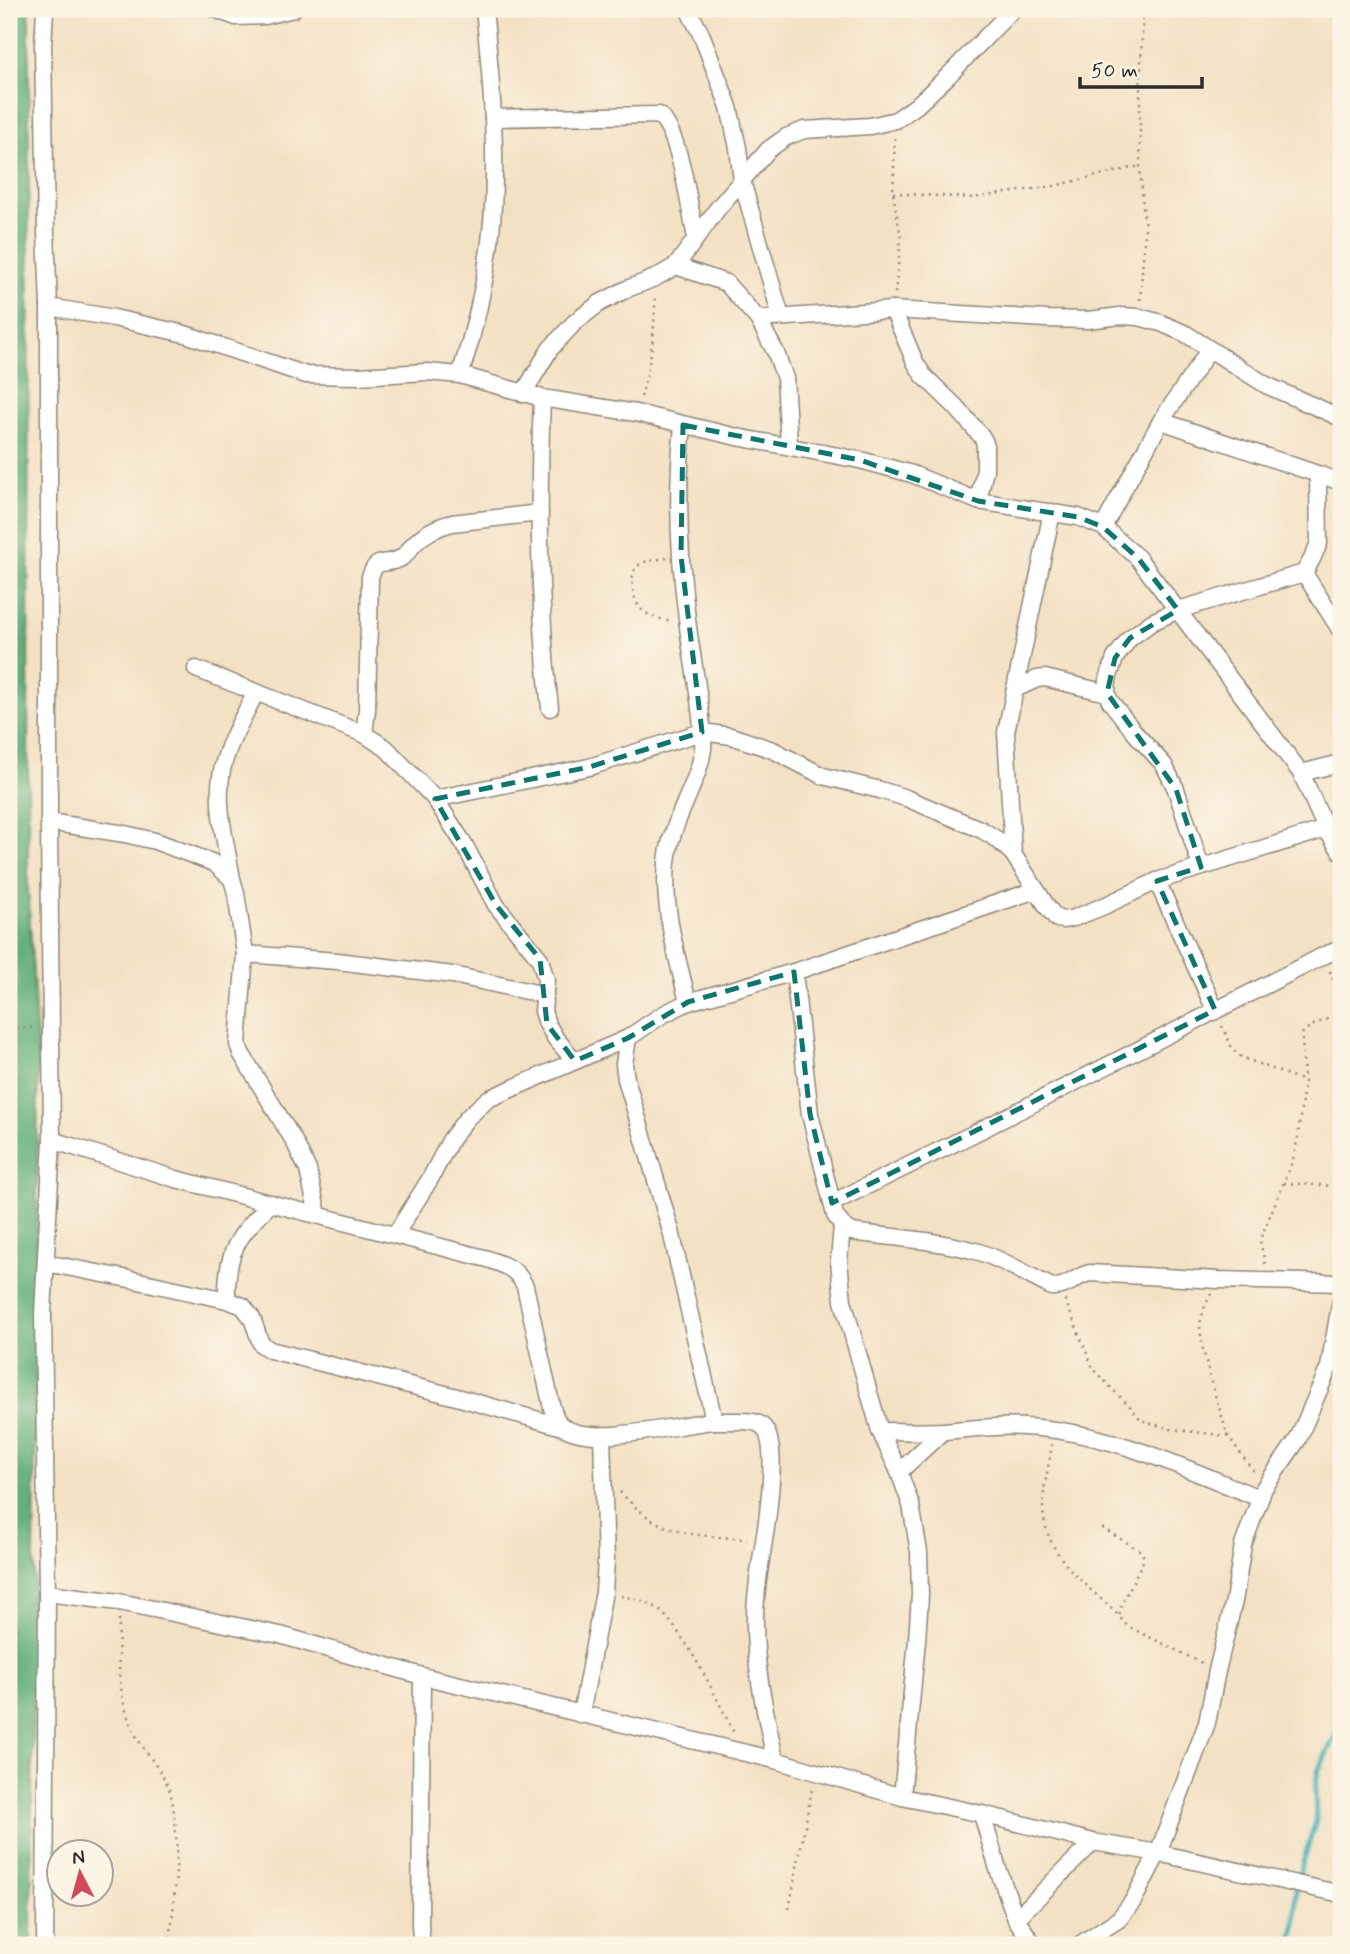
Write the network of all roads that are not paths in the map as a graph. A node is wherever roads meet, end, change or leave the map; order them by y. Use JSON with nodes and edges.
{"nodes":[{"id":1,"x":45,"y":9,"type":"edge"},
{"id":2,"x":215,"y":9,"type":"edge"},
{"id":3,"x":293,"y":9,"type":"edge"},
{"id":4,"x":484,"y":9,"type":"edge"},
{"id":5,"x":688,"y":9,"type":"edge"},
{"id":6,"x":1013,"y":9,"type":"edge"},
{"id":7,"x":493,"y":118,"type":"junction"},
{"id":8,"x":742,"y":181,"type":"junction"},
{"id":9,"x":696,"y":237,"type":"junction"},
{"id":10,"x":676,"y":266,"type":"junction"},
{"id":11,"x":49,"y":307,"type":"junction"},
{"id":12,"x":893,"y":310,"type":"junction"},
{"id":13,"x":780,"y":317,"type":"junction"},
{"id":14,"x":758,"y":320,"type":"junction"},
{"id":15,"x":1209,"y":350,"type":"junction"},
{"id":16,"x":460,"y":375,"type":"junction"},
{"id":17,"x":523,"y":394,"type":"junction"},
{"id":18,"x":542,"y":398,"type":"junction"},
{"id":19,"x":1341,"y":418,"type":"edge"},
{"id":20,"x":1161,"y":421,"type":"junction"},
{"id":21,"x":683,"y":425,"type":"junction"},
{"id":22,"x":789,"y":445,"type":"junction"},
{"id":23,"x":1318,"y":475,"type":"junction"},
{"id":24,"x":1341,"y":482,"type":"edge"},
{"id":25,"x":978,"y":501,"type":"junction"},
{"id":26,"x":1052,"y":512,"type":"junction"},
{"id":27,"x":540,"y":513,"type":"junction"},
{"id":28,"x":1103,"y":527,"type":"junction"},
{"id":29,"x":1304,"y":573,"type":"junction"},
{"id":30,"x":1178,"y":610,"type":"junction"},
{"id":31,"x":1341,"y":631,"type":"edge"},
{"id":32,"x":196,"y":669,"type":"dead end"},
{"id":33,"x":1015,"y":689,"type":"junction"},
{"id":34,"x":256,"y":692,"type":"junction"},
{"id":35,"x":1107,"y":693,"type":"junction"},
{"id":36,"x":550,"y":708,"type":"dead end"},
{"id":37,"x":702,"y":732,"type":"junction"},
{"id":38,"x":364,"y":734,"type":"junction"},
{"id":39,"x":1341,"y":763,"type":"edge"},
{"id":40,"x":1301,"y":773,"type":"junction"},
{"id":41,"x":435,"y":799,"type":"junction"},
{"id":42,"x":49,"y":822,"type":"junction"},
{"id":43,"x":1326,"y":829,"type":"junction"},
{"id":44,"x":1341,"y":852,"type":"edge"},
{"id":45,"x":1013,"y":854,"type":"junction"},
{"id":46,"x":1201,"y":867,"type":"junction"},
{"id":47,"x":232,"y":879,"type":"junction"},
{"id":48,"x":1157,"y":881,"type":"junction"},
{"id":49,"x":1035,"y":890,"type":"junction"},
{"id":50,"x":1341,"y":949,"type":"edge"},
{"id":51,"x":245,"y":954,"type":"junction"},
{"id":52,"x":794,"y":972,"type":"junction"},
{"id":53,"x":545,"y":995,"type":"junction"},
{"id":54,"x":688,"y":1002,"type":"junction"},
{"id":55,"x":1215,"y":1010,"type":"junction"},
{"id":56,"x":628,"y":1038,"type":"junction"},
{"id":57,"x":575,"y":1061,"type":"junction"},
{"id":58,"x":52,"y":1140,"type":"junction"},
{"id":59,"x":271,"y":1203,"type":"junction"},
{"id":60,"x":832,"y":1203,"type":"junction"},
{"id":61,"x":318,"y":1215,"type":"junction"},
{"id":62,"x":842,"y":1225,"type":"junction"},
{"id":63,"x":395,"y":1235,"type":"junction"},
{"id":64,"x":46,"y":1263,"type":"junction"},
{"id":65,"x":1341,"y":1283,"type":"edge"},
{"id":66,"x":227,"y":1300,"type":"junction"},
{"id":67,"x":1341,"y":1300,"type":"edge"},
{"id":68,"x":714,"y":1421,"type":"junction"},
{"id":69,"x":563,"y":1427,"type":"junction"},
{"id":70,"x":880,"y":1431,"type":"junction"},
{"id":71,"x":943,"y":1431,"type":"junction"},
{"id":72,"x":602,"y":1436,"type":"junction"},
{"id":73,"x":899,"y":1472,"type":"junction"},
{"id":74,"x":1262,"y":1493,"type":"junction"},
{"id":75,"x":47,"y":1593,"type":"junction"},
{"id":76,"x":422,"y":1676,"type":"junction"},
{"id":77,"x":581,"y":1715,"type":"junction"},
{"id":78,"x":775,"y":1760,"type":"junction"},
{"id":79,"x":902,"y":1797,"type":"junction"},
{"id":80,"x":982,"y":1814,"type":"junction"},
{"id":81,"x":1093,"y":1842,"type":"junction"},
{"id":82,"x":1158,"y":1853,"type":"junction"},
{"id":83,"x":1341,"y":1894,"type":"edge"},
{"id":84,"x":1016,"y":1919,"type":"junction"},
{"id":85,"x":45,"y":1945,"type":"edge"},
{"id":86,"x":425,"y":1945,"type":"edge"},
{"id":87,"x":1034,"y":1945,"type":"edge"},
{"id":88,"x":1079,"y":1945,"type":"edge"}],
"edges":[{"from":1,"to":11,"type":"street"},
{"from":2,"to":3,"type":"street"},
{"from":4,"to":7,"type":"street"},
{"from":5,"to":8,"type":"street"},
{"from":6,"to":8,"type":"street"},
{"from":7,"to":9,"type":"street"},
{"from":7,"to":16,"type":"street"},
{"from":8,"to":9,"type":"street"},
{"from":8,"to":13,"type":"street"},
{"from":9,"to":10,"type":"street"},
{"from":10,"to":14,"type":"street"},
{"from":10,"to":17,"type":"street"},
{"from":11,"to":16,"type":"street"},
{"from":11,"to":42,"type":"street"},
{"from":12,"to":13,"type":"street"},
{"from":12,"to":15,"type":"street"},
{"from":12,"to":25,"type":"street"},
{"from":13,"to":14,"type":"street"},
{"from":14,"to":22,"type":"street"},
{"from":15,"to":19,"type":"street"},
{"from":15,"to":20,"type":"street"},
{"from":16,"to":17,"type":"street"},
{"from":17,"to":18,"type":"street"},
{"from":18,"to":21,"type":"street"},
{"from":18,"to":27,"type":"street"},
{"from":20,"to":23,"type":"street"},
{"from":20,"to":28,"type":"street"},
{"from":21,"to":22,"type":"street"},
{"from":21,"to":37,"type":"street"},
{"from":22,"to":25,"type":"street"},
{"from":23,"to":24,"type":"street"},
{"from":23,"to":29,"type":"street"},
{"from":25,"to":26,"type":"street"},
{"from":26,"to":28,"type":"street"},
{"from":26,"to":33,"type":"street"},
{"from":27,"to":36,"type":"street"},
{"from":27,"to":38,"type":"street"},
{"from":28,"to":30,"type":"street"},
{"from":29,"to":30,"type":"street"},
{"from":29,"to":31,"type":"street"},
{"from":30,"to":35,"type":"street"},
{"from":30,"to":40,"type":"street"},
{"from":32,"to":34,"type":"street"},
{"from":33,"to":35,"type":"street"},
{"from":33,"to":45,"type":"street"},
{"from":34,"to":38,"type":"street"},
{"from":34,"to":47,"type":"street"},
{"from":35,"to":46,"type":"street"},
{"from":37,"to":41,"type":"street"},
{"from":37,"to":45,"type":"street"},
{"from":37,"to":54,"type":"street"},
{"from":38,"to":41,"type":"street"},
{"from":39,"to":40,"type":"street"},
{"from":40,"to":43,"type":"street"},
{"from":41,"to":53,"type":"street"},
{"from":42,"to":47,"type":"street"},
{"from":42,"to":58,"type":"street"},
{"from":43,"to":44,"type":"street"},
{"from":43,"to":46,"type":"street"},
{"from":45,"to":49,"type":"street"},
{"from":46,"to":48,"type":"street"},
{"from":47,"to":51,"type":"street"},
{"from":48,"to":49,"type":"street"},
{"from":48,"to":55,"type":"street"},
{"from":49,"to":52,"type":"street"},
{"from":50,"to":55,"type":"street"},
{"from":51,"to":53,"type":"street"},
{"from":51,"to":61,"type":"street"},
{"from":52,"to":54,"type":"street"},
{"from":52,"to":60,"type":"street"},
{"from":53,"to":57,"type":"street"},
{"from":54,"to":56,"type":"street"},
{"from":55,"to":60,"type":"street"},
{"from":56,"to":57,"type":"street"},
{"from":56,"to":68,"type":"street"},
{"from":57,"to":63,"type":"street"},
{"from":58,"to":59,"type":"street"},
{"from":58,"to":64,"type":"street"},
{"from":59,"to":61,"type":"street"},
{"from":59,"to":66,"type":"street"},
{"from":60,"to":62,"type":"street"},
{"from":61,"to":63,"type":"street"},
{"from":62,"to":65,"type":"street"},
{"from":62,"to":70,"type":"street"},
{"from":63,"to":69,"type":"street"},
{"from":64,"to":66,"type":"street"},
{"from":64,"to":75,"type":"street"},
{"from":66,"to":69,"type":"street"},
{"from":67,"to":74,"type":"street"},
{"from":68,"to":72,"type":"street"},
{"from":68,"to":78,"type":"street"},
{"from":69,"to":72,"type":"street"},
{"from":70,"to":71,"type":"street"},
{"from":70,"to":73,"type":"street"},
{"from":71,"to":73,"type":"street"},
{"from":71,"to":74,"type":"street"},
{"from":72,"to":77,"type":"street"},
{"from":73,"to":79,"type":"street"},
{"from":74,"to":82,"type":"street"},
{"from":75,"to":76,"type":"street"},
{"from":75,"to":85,"type":"street"},
{"from":76,"to":77,"type":"street"},
{"from":76,"to":86,"type":"street"},
{"from":77,"to":78,"type":"street"},
{"from":78,"to":79,"type":"street"},
{"from":79,"to":80,"type":"street"},
{"from":80,"to":81,"type":"street"},
{"from":80,"to":84,"type":"street"},
{"from":81,"to":82,"type":"street"},
{"from":81,"to":84,"type":"street"},
{"from":82,"to":83,"type":"street"},
{"from":82,"to":88,"type":"street"},
{"from":84,"to":87,"type":"street"}]}
